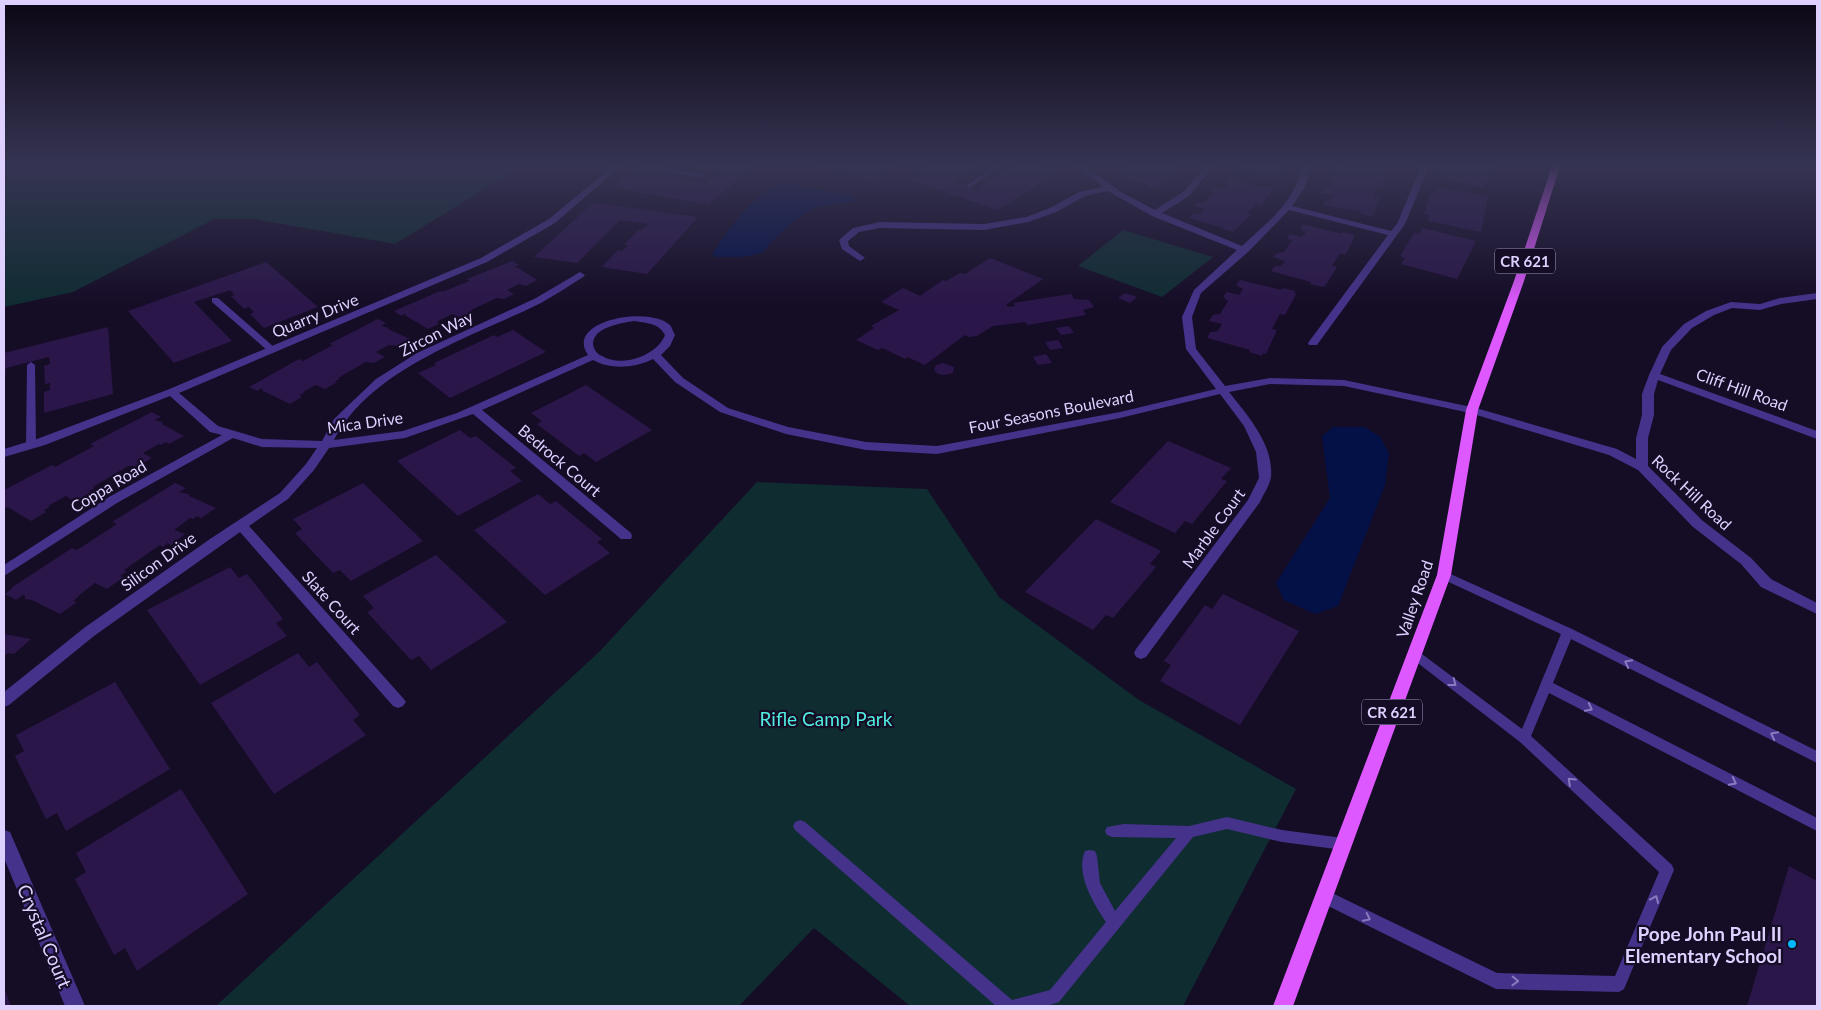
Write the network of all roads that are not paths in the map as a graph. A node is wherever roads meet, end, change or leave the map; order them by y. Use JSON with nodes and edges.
{"nodes":[{"id":1,"x":561,"y":213,"type":"edge"},
{"id":2,"x":1044,"y":213,"type":"edge"},
{"id":3,"x":1281,"y":213,"type":"edge"},
{"id":4,"x":1311,"y":213,"type":"edge"},
{"id":5,"x":1405,"y":213,"type":"edge"},
{"id":6,"x":1541,"y":213,"type":"edge"},
{"id":7,"x":1155,"y":214,"type":"edge"},
{"id":8,"x":1393,"y":234,"type":"junction"},
{"id":9,"x":1245,"y":250,"type":"junction"},
{"id":10,"x":860,"y":258,"type":"dead end"},
{"id":11,"x":580,"y":275,"type":"dead end"},
{"id":12,"x":1817,"y":296,"type":"edge"},
{"id":13,"x":215,"y":300,"type":"dead end"},
{"id":14,"x":1313,"y":343,"type":"dead end"},
{"id":15,"x":272,"y":350,"type":"junction"},
{"id":16,"x":655,"y":355,"type":"junction"},
{"id":17,"x":594,"y":356,"type":"junction"},
{"id":18,"x":32,"y":365,"type":"dead end"},
{"id":19,"x":1654,"y":376,"type":"junction"},
{"id":20,"x":1220,"y":390,"type":"junction"},
{"id":21,"x":171,"y":392,"type":"junction"},
{"id":22,"x":474,"y":409,"type":"junction"},
{"id":23,"x":1472,"y":410,"type":"junction"},
{"id":24,"x":232,"y":434,"type":"junction"},
{"id":25,"x":1817,"y":435,"type":"edge"},
{"id":26,"x":326,"y":444,"type":"junction"},
{"id":27,"x":31,"y":445,"type":"junction"},
{"id":28,"x":4,"y":453,"type":"edge"},
{"id":29,"x":1642,"y":467,"type":"junction"},
{"id":30,"x":241,"y":525,"type":"junction"},
{"id":31,"x":626,"y":536,"type":"dead end"},
{"id":32,"x":4,"y":571,"type":"edge"},
{"id":33,"x":1444,"y":575,"type":"junction"},
{"id":34,"x":1817,"y":609,"type":"edge"},
{"id":35,"x":1568,"y":632,"type":"junction"},
{"id":36,"x":1141,"y":653,"type":"dead end"},
{"id":37,"x":1414,"y":654,"type":"junction"},
{"id":38,"x":1545,"y":685,"type":"junction"},
{"id":39,"x":4,"y":701,"type":"edge"},
{"id":40,"x":398,"y":702,"type":"dead end"},
{"id":41,"x":1524,"y":738,"type":"junction"},
{"id":42,"x":1817,"y":757,"type":"edge"},
{"id":43,"x":1817,"y":825,"type":"edge"},
{"id":44,"x":800,"y":826,"type":"dead end"},
{"id":45,"x":1112,"y":831,"type":"dead end"},
{"id":46,"x":1189,"y":832,"type":"junction"},
{"id":47,"x":4,"y":838,"type":"edge"},
{"id":48,"x":1343,"y":844,"type":"junction"},
{"id":49,"x":1090,"y":856,"type":"dead end"},
{"id":50,"x":1323,"y":896,"type":"junction"},
{"id":51,"x":1115,"y":923,"type":"junction"},
{"id":52,"x":75,"y":1006,"type":"edge"},
{"id":53,"x":1007,"y":1006,"type":"edge"},
{"id":54,"x":1016,"y":1006,"type":"edge"},
{"id":55,"x":1283,"y":1006,"type":"edge"}],
"edges":[{"from":1,"to":15,"type":"street","name":"Quarry Drive"},
{"from":2,"to":10,"type":"street"},
{"from":3,"to":9,"type":"street","name":"Marble Court"},
{"from":4,"to":8,"type":"street"},
{"from":5,"to":8,"type":"street"},
{"from":6,"to":23,"type":"main road","name":"Valley Road","number":"CR 621"},
{"from":7,"to":9,"type":"street"},
{"from":8,"to":14,"type":"street"},
{"from":9,"to":20,"type":"street","name":"Marble Court"},
{"from":11,"to":26,"type":"street","name":"Zircon Way"},
{"from":12,"to":19,"type":"street"},
{"from":13,"to":15,"type":"lane"},
{"from":15,"to":21,"type":"street","name":"Quarry Drive"},
{"from":16,"to":17,"type":"street"},
{"from":16,"to":17,"type":"street"},
{"from":16,"to":20,"type":"street","name":"Four Seasons Boulevard"},
{"from":17,"to":22,"type":"street","name":"Mica Drive"},
{"from":18,"to":27,"type":"lane"},
{"from":19,"to":25,"type":"street","name":"Cliff Hill Road"},
{"from":19,"to":29,"type":"street"},
{"from":20,"to":23,"type":"street","name":"Four Seasons Boulevard"},
{"from":20,"to":36,"type":"street","name":"Marble Court"},
{"from":21,"to":24,"type":"street","name":"Mica Drive"},
{"from":21,"to":27,"type":"street","name":"Quarry Drive"},
{"from":22,"to":26,"type":"street","name":"Mica Drive"},
{"from":22,"to":31,"type":"street","name":"Bedrock Court"},
{"from":23,"to":29,"type":"street","name":"Rock Hill Road"},
{"from":23,"to":33,"type":"main road","name":"Valley Road","number":"CR 621"},
{"from":24,"to":26,"type":"street","name":"Mica Drive"},
{"from":24,"to":32,"type":"street","name":"Coppa Road"},
{"from":26,"to":30,"type":"street","name":"Silicon Drive"},
{"from":27,"to":28,"type":"street","name":"Quarry Drive"},
{"from":29,"to":34,"type":"street","name":"Rock Hill Road"},
{"from":30,"to":39,"type":"street","name":"Silicon Drive"},
{"from":30,"to":40,"type":"street","name":"Slate Court"},
{"from":33,"to":35,"type":"lane"},
{"from":33,"to":37,"type":"main road","name":"Valley Road","number":"CR 621"},
{"from":35,"to":38,"type":"lane"},
{"from":42,"to":35,"type":"lane","one_way":true},
{"from":37,"to":41,"type":"lane","one_way":true},
{"from":37,"to":48,"type":"main road","name":"Valley Road","number":"CR 621"},
{"from":38,"to":41,"type":"lane"},
{"from":38,"to":43,"type":"lane","one_way":true},
{"from":50,"to":41,"type":"lane","one_way":true},
{"from":44,"to":53,"type":"lane"},
{"from":45,"to":46,"type":"lane"},
{"from":46,"to":48,"type":"lane"},
{"from":46,"to":51,"type":"lane"},
{"from":47,"to":52,"type":"street","name":"Crystal Court"},
{"from":48,"to":50,"type":"main road","name":"Valley Road","number":"CR 621"},
{"from":49,"to":51,"type":"lane"},
{"from":50,"to":55,"type":"main road","name":"Valley Road","number":"CR 621"},
{"from":51,"to":54,"type":"lane"}]}
